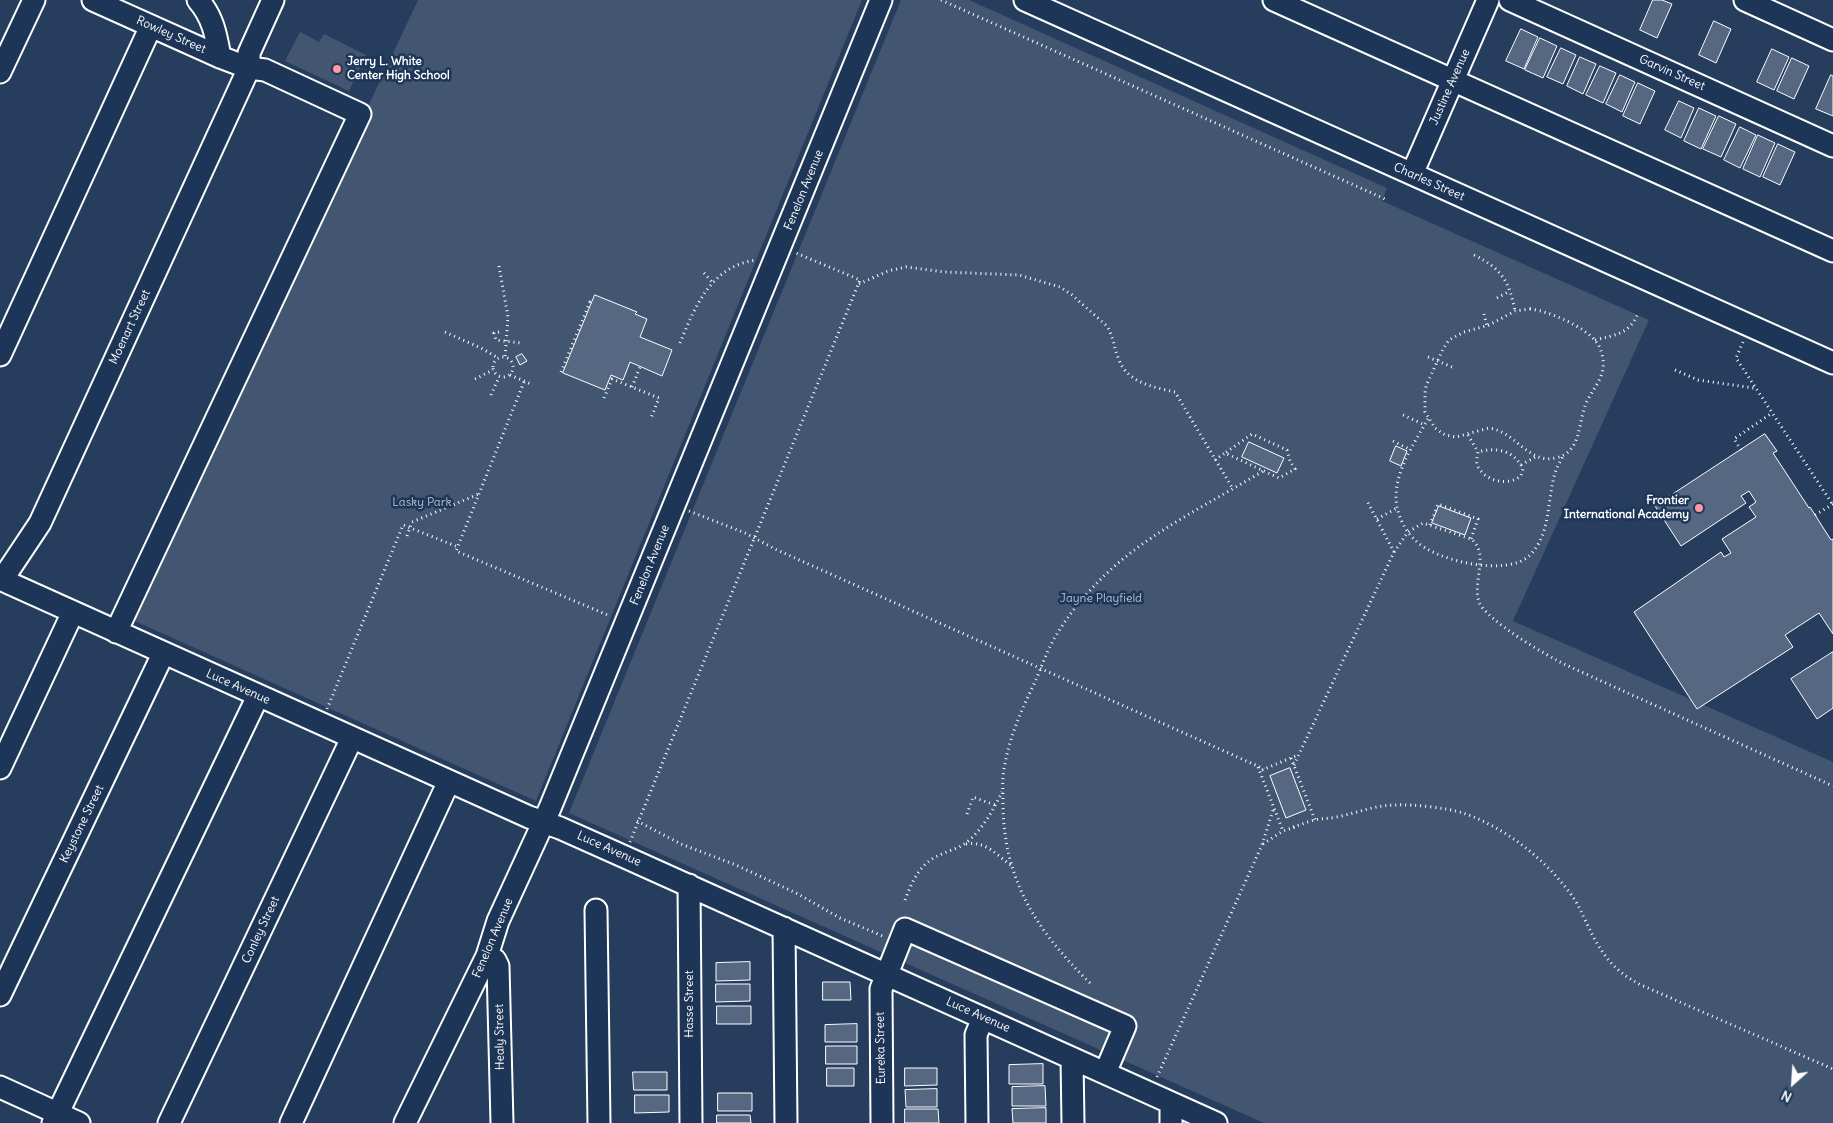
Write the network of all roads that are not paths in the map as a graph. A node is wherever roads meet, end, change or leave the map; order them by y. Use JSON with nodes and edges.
{"nodes":[{"id":1,"x":34,"y":0,"type":"edge"},
{"id":2,"x":93,"y":0,"type":"edge"},
{"id":3,"x":198,"y":0,"type":"edge"},
{"id":4,"x":273,"y":0,"type":"edge"},
{"id":5,"x":881,"y":0,"type":"edge"},
{"id":6,"x":1026,"y":0,"type":"edge"},
{"id":7,"x":1274,"y":0,"type":"edge"},
{"id":8,"x":1488,"y":0,"type":"edge"},
{"id":9,"x":1510,"y":0,"type":"edge"},
{"id":10,"x":1745,"y":0,"type":"edge"},
{"id":11,"x":151,"y":26,"type":"junction"},
{"id":12,"x":1833,"y":40,"type":"edge"},
{"id":13,"x":220,"y":57,"type":"junction"},
{"id":14,"x":249,"y":68,"type":"junction"},
{"id":15,"x":0,"y":72,"type":"edge"},
{"id":16,"x":1452,"y":80,"type":"junction"},
{"id":17,"x":1833,"y":146,"type":"edge"},
{"id":18,"x":1412,"y":174,"type":"junction"},
{"id":19,"x":1833,"y":252,"type":"edge"},
{"id":20,"x":0,"y":355,"type":"edge"},
{"id":21,"x":1833,"y":363,"type":"edge"},
{"id":22,"x":1,"y":580,"type":"edge"},
{"id":23,"x":73,"y":612,"type":"junction"},
{"id":24,"x":116,"y":632,"type":"junction"},
{"id":25,"x":163,"y":654,"type":"junction"},
{"id":26,"x":258,"y":696,"type":"junction"},
{"id":27,"x":352,"y":738,"type":"junction"},
{"id":28,"x":0,"y":768,"type":"edge"},
{"id":29,"x":449,"y":781,"type":"junction"},
{"id":30,"x":544,"y":822,"type":"junction"},
{"id":31,"x":689,"y":885,"type":"junction"},
{"id":32,"x":596,"y":910,"type":"dead end"},
{"id":33,"x":784,"y":928,"type":"junction"},
{"id":34,"x":487,"y":956,"type":"junction"},
{"id":35,"x":886,"y":974,"type":"junction"},
{"id":36,"x":0,"y":995,"type":"edge"},
{"id":37,"x":983,"y":1018,"type":"junction"},
{"id":38,"x":1072,"y":1058,"type":"junction"},
{"id":39,"x":1105,"y":1073,"type":"junction"},
{"id":40,"x":0,"y":1087,"type":"edge"},
{"id":41,"x":1171,"y":1113,"type":"edge"},
{"id":42,"x":55,"y":1118,"type":"edge"},
{"id":43,"x":79,"y":1123,"type":"edge"},
{"id":44,"x":169,"y":1123,"type":"edge"},
{"id":45,"x":291,"y":1123,"type":"edge"},
{"id":46,"x":405,"y":1123,"type":"edge"},
{"id":47,"x":502,"y":1123,"type":"edge"},
{"id":48,"x":599,"y":1123,"type":"edge"},
{"id":49,"x":691,"y":1123,"type":"edge"},
{"id":50,"x":786,"y":1123,"type":"edge"},
{"id":51,"x":882,"y":1123,"type":"edge"},
{"id":52,"x":976,"y":1123,"type":"edge"},
{"id":53,"x":1073,"y":1123,"type":"edge"},
{"id":54,"x":1216,"y":1123,"type":"edge"}],
"edges":[{"from":1,"to":15,"type":"street"},
{"from":2,"to":11,"type":"street","name":"Rowley Street"},
{"from":3,"to":13,"type":"street"},
{"from":4,"to":14,"type":"street","name":"Moenart Street"},
{"from":5,"to":30,"type":"street","name":"Fenelon Avenue"},
{"from":6,"to":18,"type":"street","name":"Charles Street"},
{"from":7,"to":16,"type":"street"},
{"from":8,"to":16,"type":"street","name":"Justine Avenue"},
{"from":9,"to":17,"type":"street","name":"Garvin Street"},
{"from":10,"to":12,"type":"street"},
{"from":11,"to":13,"type":"street","name":"Rowley Street"},
{"from":11,"to":20,"type":"street"},
{"from":13,"to":14,"type":"street","name":"Rowley Street"},
{"from":14,"to":22,"type":"street","name":"Moenart Street"},
{"from":14,"to":24,"type":"street","name":"Rowley Street"},
{"from":16,"to":18,"type":"street","name":"Justine Avenue"},
{"from":16,"to":19,"type":"street"},
{"from":18,"to":21,"type":"street","name":"Charles Street"},
{"from":22,"to":23,"type":"street","name":"Luce Avenue"},
{"from":23,"to":24,"type":"street","name":"Luce Avenue"},
{"from":23,"to":28,"type":"street"},
{"from":24,"to":25,"type":"street","name":"Luce Avenue"},
{"from":25,"to":26,"type":"street","name":"Luce Avenue"},
{"from":25,"to":36,"type":"street","name":"Keystone Street"},
{"from":26,"to":27,"type":"street","name":"Luce Avenue"},
{"from":26,"to":42,"type":"street"},
{"from":27,"to":29,"type":"street","name":"Luce Avenue"},
{"from":27,"to":44,"type":"street","name":"Conley Street"},
{"from":29,"to":30,"type":"street","name":"Luce Avenue"},
{"from":29,"to":45,"type":"street"},
{"from":30,"to":31,"type":"street","name":"Luce Avenue"},
{"from":30,"to":34,"type":"street","name":"Fenelon Avenue"},
{"from":31,"to":33,"type":"street","name":"Luce Avenue"},
{"from":31,"to":49,"type":"street","name":"Hasse Street"},
{"from":32,"to":48,"type":"street"},
{"from":33,"to":35,"type":"street","name":"Luce Avenue"},
{"from":33,"to":50,"type":"street"},
{"from":34,"to":46,"type":"street","name":"Fenelon Avenue"},
{"from":34,"to":47,"type":"street","name":"Healy Street"},
{"from":35,"to":37,"type":"street","name":"Luce Avenue"},
{"from":35,"to":39,"type":"street","name":"Eureka Street"},
{"from":35,"to":51,"type":"street","name":"Eureka Street"},
{"from":37,"to":38,"type":"street","name":"Luce Avenue"},
{"from":37,"to":52,"type":"street"},
{"from":38,"to":39,"type":"street","name":"Luce Avenue"},
{"from":38,"to":53,"type":"street"},
{"from":39,"to":41,"type":"street","name":"Luce Avenue"},
{"from":40,"to":42,"type":"street"},
{"from":41,"to":54,"type":"street","name":"Luce Avenue"},
{"from":42,"to":43,"type":"street"}]}
